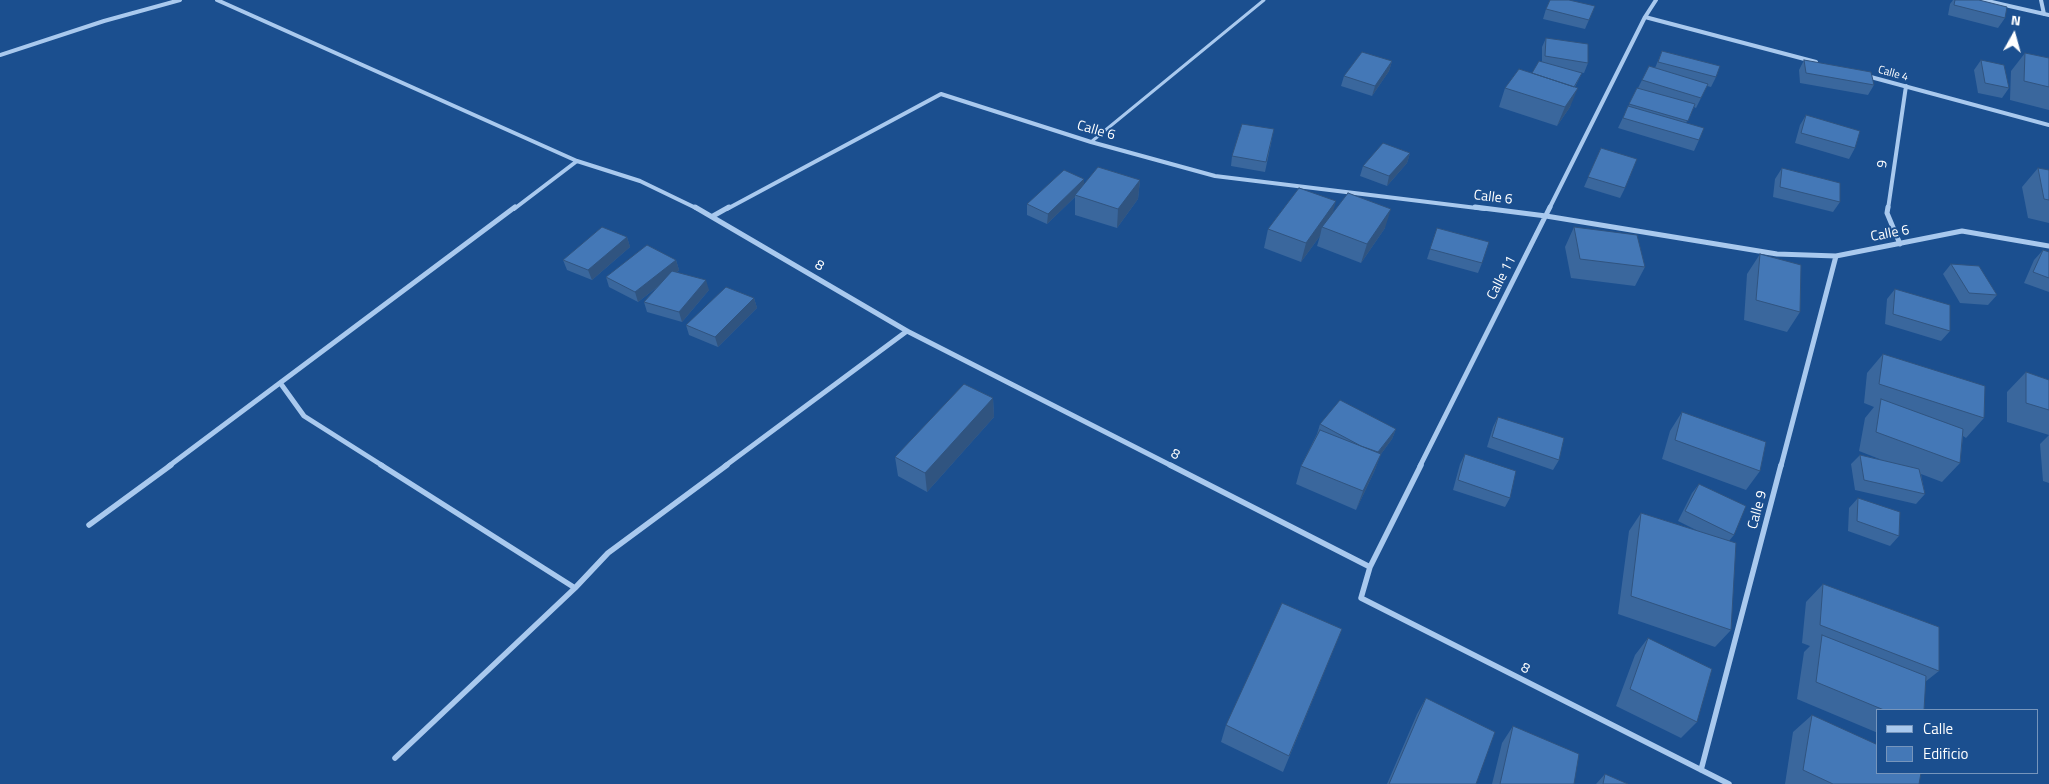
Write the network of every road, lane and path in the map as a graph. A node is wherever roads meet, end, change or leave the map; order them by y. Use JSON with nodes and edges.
{"nodes":[{"id":1,"x":180,"y":0,"type":"edge"},
{"id":2,"x":217,"y":0,"type":"edge"},
{"id":3,"x":1264,"y":0,"type":"edge"},
{"id":4,"x":1656,"y":0,"type":"edge"},
{"id":5,"x":1983,"y":0,"type":"edge"},
{"id":6,"x":2041,"y":0,"type":"edge"},
{"id":7,"x":2044,"y":14,"type":"junction"},
{"id":8,"x":2049,"y":15,"type":"edge"},
{"id":9,"x":1644,"y":17,"type":"junction"},
{"id":10,"x":0,"y":55,"type":"edge"},
{"id":11,"x":1822,"y":64,"type":"edge"},
{"id":12,"x":1859,"y":74,"type":"edge"},
{"id":13,"x":1906,"y":86,"type":"junction"},
{"id":14,"x":2049,"y":125,"type":"edge"},
{"id":15,"x":1092,"y":142,"type":"junction"},
{"id":16,"x":577,"y":161,"type":"junction"},
{"id":17,"x":713,"y":216,"type":"junction"},
{"id":18,"x":1546,"y":216,"type":"junction"},
{"id":19,"x":1900,"y":244,"type":"junction"},
{"id":20,"x":2049,"y":246,"type":"edge"},
{"id":21,"x":1836,"y":256,"type":"junction"},
{"id":22,"x":907,"y":331,"type":"junction"},
{"id":23,"x":281,"y":384,"type":"junction"},
{"id":24,"x":89,"y":525,"type":"dead end"},
{"id":25,"x":1370,"y":567,"type":"junction"},
{"id":26,"x":575,"y":588,"type":"junction"},
{"id":27,"x":395,"y":758,"type":"dead end"},
{"id":28,"x":1701,"y":770,"type":"junction"},
{"id":29,"x":1728,"y":784,"type":"edge"}],
"edges":[{"from":1,"to":10,"type":"street"},
{"from":2,"to":16,"type":"street","name":"8"},
{"from":3,"to":15,"type":"lane"},
{"from":4,"to":9,"type":"street","name":"Calle 11"},
{"from":5,"to":7,"type":"street"},
{"from":6,"to":7,"type":"street"},
{"from":7,"to":8,"type":"street"},
{"from":9,"to":11,"type":"street"},
{"from":9,"to":18,"type":"street","name":"Calle 11"},
{"from":12,"to":13,"type":"street","name":"Calle 4"},
{"from":13,"to":14,"type":"street","name":"Calle 4"},
{"from":13,"to":19,"type":"street","name":"9"},
{"from":15,"to":17,"type":"street","name":"Calle 6"},
{"from":15,"to":18,"type":"street","name":"Calle 6"},
{"from":16,"to":17,"type":"street","name":"8"},
{"from":16,"to":23,"type":"street"},
{"from":17,"to":22,"type":"street","name":"8"},
{"from":18,"to":21,"type":"street","name":"Calle 6"},
{"from":18,"to":25,"type":"street","name":"Calle 11"},
{"from":19,"to":20,"type":"street","name":"Calle 6"},
{"from":19,"to":21,"type":"street","name":"Calle 6"},
{"from":21,"to":28,"type":"street","name":"Calle 9"},
{"from":22,"to":25,"type":"street","name":"8"},
{"from":22,"to":26,"type":"street"},
{"from":23,"to":24,"type":"street"},
{"from":23,"to":26,"type":"street"},
{"from":25,"to":28,"type":"street","name":"8"},
{"from":26,"to":27,"type":"street"},
{"from":28,"to":29,"type":"street","name":"8"}]}
